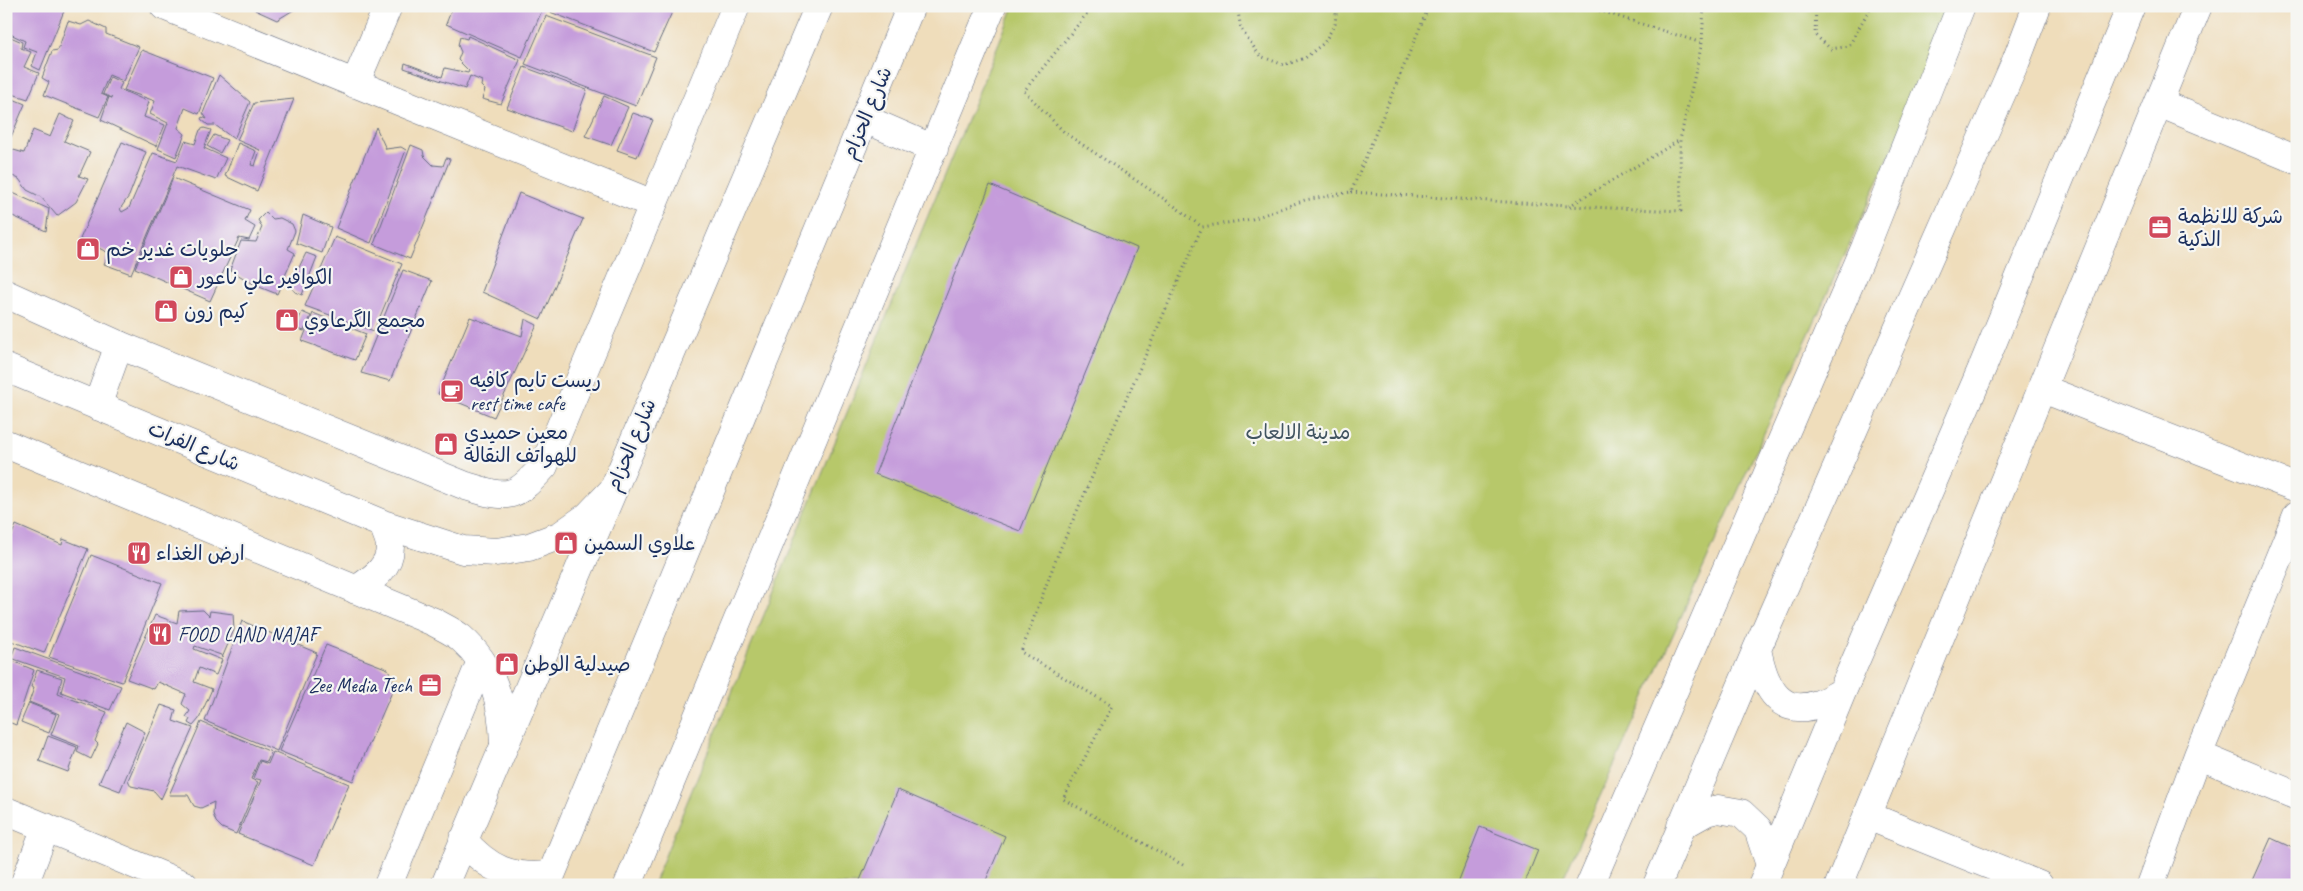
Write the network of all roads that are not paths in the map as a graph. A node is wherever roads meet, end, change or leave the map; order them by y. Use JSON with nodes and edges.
{"nodes":[{"id":1,"x":164,"y":6,"type":"edge"},
{"id":2,"x":388,"y":6,"type":"edge"},
{"id":3,"x":736,"y":6,"type":"edge"},
{"id":4,"x":819,"y":6,"type":"edge"},
{"id":5,"x":911,"y":6,"type":"edge"},
{"id":6,"x":992,"y":6,"type":"edge"},
{"id":7,"x":1961,"y":6,"type":"edge"},
{"id":8,"x":2037,"y":6,"type":"edge"},
{"id":9,"x":2131,"y":6,"type":"edge"},
{"id":10,"x":2198,"y":6,"type":"edge"},
{"id":11,"x":355,"y":84,"type":"junction"},
{"id":12,"x":2159,"y":103,"type":"junction"},
{"id":13,"x":865,"y":119,"type":"junction"},
{"id":14,"x":934,"y":149,"type":"junction"},
{"id":15,"x":2297,"y":160,"type":"edge"},
{"id":16,"x":653,"y":204,"type":"junction"},
{"id":17,"x":6,"y":294,"type":"edge"},
{"id":18,"x":119,"y":345,"type":"junction"},
{"id":19,"x":6,"y":368,"type":"edge"},
{"id":20,"x":2043,"y":389,"type":"junction"},
{"id":21,"x":97,"y":406,"type":"junction"},
{"id":22,"x":6,"y":444,"type":"edge"},
{"id":23,"x":2297,"y":488,"type":"edge"},
{"id":24,"x":611,"y":492,"type":"junction"},
{"id":25,"x":2297,"y":515,"type":"edge"},
{"id":26,"x":382,"y":524,"type":"junction"},
{"id":27,"x":356,"y":590,"type":"junction"},
{"id":28,"x":1757,"y":649,"type":"junction"},
{"id":29,"x":481,"y":660,"type":"junction"},
{"id":30,"x":1842,"y":692,"type":"junction"},
{"id":31,"x":504,"y":744,"type":"junction"},
{"id":32,"x":2198,"y":755,"type":"junction"},
{"id":33,"x":2297,"y":796,"type":"edge"},
{"id":34,"x":6,"y":811,"type":"edge"},
{"id":35,"x":1868,"y":816,"type":"junction"},
{"id":36,"x":1681,"y":826,"type":"junction"},
{"id":37,"x":46,"y":828,"type":"junction"},
{"id":38,"x":463,"y":840,"type":"junction"},
{"id":39,"x":1766,"y":875,"type":"edge"},
{"id":40,"x":548,"y":880,"type":"edge"},
{"id":41,"x":24,"y":885,"type":"edge"},
{"id":42,"x":184,"y":885,"type":"edge"},
{"id":43,"x":388,"y":885,"type":"edge"},
{"id":44,"x":445,"y":885,"type":"edge"},
{"id":45,"x":628,"y":885,"type":"edge"},
{"id":46,"x":1590,"y":885,"type":"edge"},
{"id":47,"x":1657,"y":885,"type":"edge"},
{"id":48,"x":1839,"y":885,"type":"edge"},
{"id":49,"x":2038,"y":885,"type":"edge"},
{"id":50,"x":2150,"y":885,"type":"edge"}],
"edges":[{"from":1,"to":11,"type":"street"},
{"from":2,"to":11,"type":"street"},
{"from":3,"to":16,"type":"street"},
{"from":4,"to":24,"type":"street","name":"شارع الحزام"},
{"from":5,"to":13,"type":"street","name":"شارع الحزام"},
{"from":6,"to":14,"type":"street"},
{"from":7,"to":46,"type":"street"},
{"from":8,"to":28,"type":"street"},
{"from":9,"to":30,"type":"street"},
{"from":10,"to":12,"type":"street"},
{"from":11,"to":16,"type":"street"},
{"from":12,"to":15,"type":"street"},
{"from":12,"to":20,"type":"street"},
{"from":13,"to":14,"type":"street"},
{"from":13,"to":40,"type":"street","name":"شارع الحزام"},
{"from":14,"to":45,"type":"street"},
{"from":16,"to":18,"type":"street"},
{"from":17,"to":18,"type":"street"},
{"from":18,"to":21,"type":"street"},
{"from":19,"to":21,"type":"street","name":"شارع الفرات"},
{"from":20,"to":23,"type":"street"},
{"from":20,"to":35,"type":"street"},
{"from":21,"to":26,"type":"street","name":"شارع الفرات"},
{"from":22,"to":27,"type":"street"},
{"from":24,"to":26,"type":"street","name":"شارع الفرات"},
{"from":24,"to":31,"type":"street","name":"شارع الحزام"},
{"from":25,"to":32,"type":"street"},
{"from":26,"to":27,"type":"street"},
{"from":27,"to":29,"type":"street"},
{"from":28,"to":30,"type":"street"},
{"from":28,"to":36,"type":"street"},
{"from":29,"to":31,"type":"street"},
{"from":29,"to":43,"type":"street"},
{"from":30,"to":39,"type":"street"},
{"from":31,"to":38,"type":"street","name":"شارع الحزام"},
{"from":32,"to":33,"type":"street"},
{"from":32,"to":50,"type":"street"},
{"from":34,"to":37,"type":"street"},
{"from":35,"to":48,"type":"street"},
{"from":35,"to":49,"type":"street"},
{"from":36,"to":39,"type":"street"},
{"from":36,"to":47,"type":"street"},
{"from":37,"to":41,"type":"street"},
{"from":37,"to":42,"type":"street"},
{"from":38,"to":40,"type":"street"},
{"from":38,"to":44,"type":"street","name":"شارع الحزام"}]}
